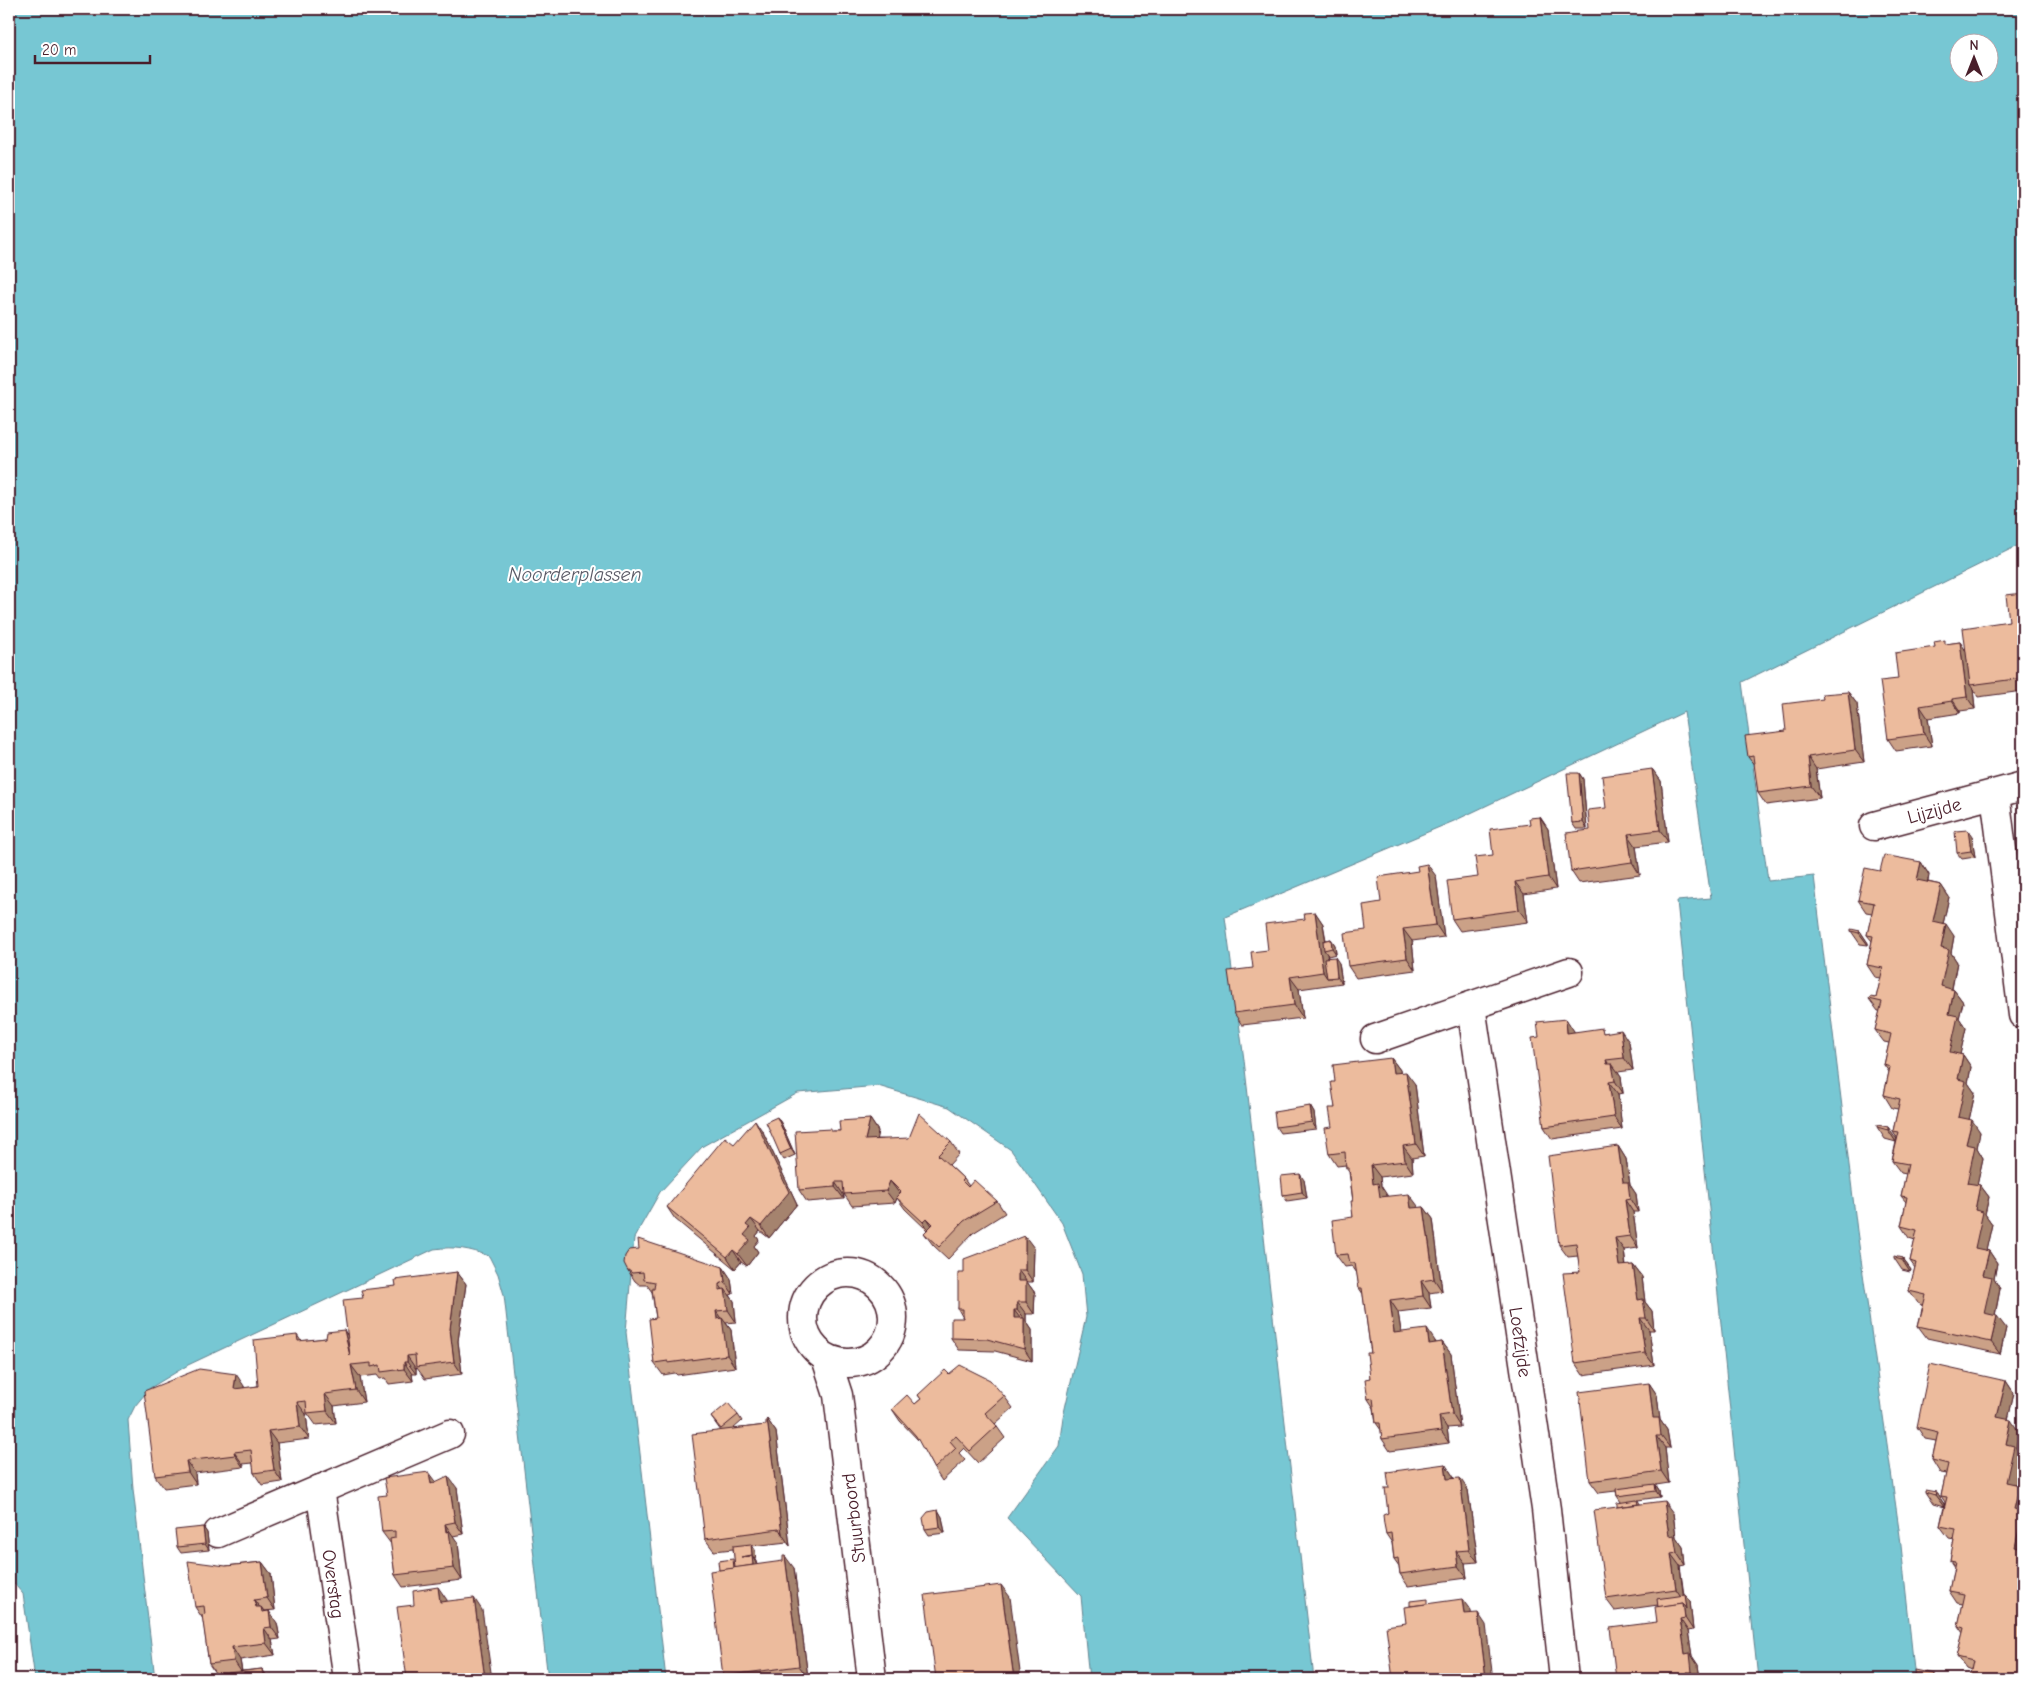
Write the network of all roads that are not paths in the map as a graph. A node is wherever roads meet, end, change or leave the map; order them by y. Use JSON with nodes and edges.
{"nodes":[{"id":1,"x":2023,"y":786,"type":"edge"},
{"id":2,"x":1995,"y":794,"type":"junction"},
{"id":3,"x":1874,"y":826,"type":"dead end"},
{"id":4,"x":1569,"y":972,"type":"dead end"},
{"id":5,"x":1471,"y":1006,"type":"junction"},
{"id":6,"x":2023,"y":1015,"type":"edge"},
{"id":7,"x":1375,"y":1039,"type":"dead end"},
{"id":8,"x":826,"y":1358,"type":"dead end"},
{"id":9,"x":450,"y":1434,"type":"dead end"},
{"id":10,"x":320,"y":1489,"type":"junction"},
{"id":11,"x":218,"y":1532,"type":"dead end"},
{"id":12,"x":348,"y":1679,"type":"edge"},
{"id":13,"x":872,"y":1679,"type":"edge"},
{"id":14,"x":1564,"y":1679,"type":"edge"}],
"edges":[{"from":1,"to":2,"type":"street","name":"Lijzijde"},
{"from":2,"to":3,"type":"street","name":"Lijzijde"},
{"from":2,"to":6,"type":"street"},
{"from":4,"to":5,"type":"street"},
{"from":5,"to":7,"type":"street"},
{"from":5,"to":14,"type":"street","name":"Loefzijde"},
{"from":8,"to":13,"type":"street","name":"Stuurboord"},
{"from":9,"to":10,"type":"street"},
{"from":10,"to":11,"type":"street"},
{"from":10,"to":12,"type":"street","name":"Overstag"}]}
